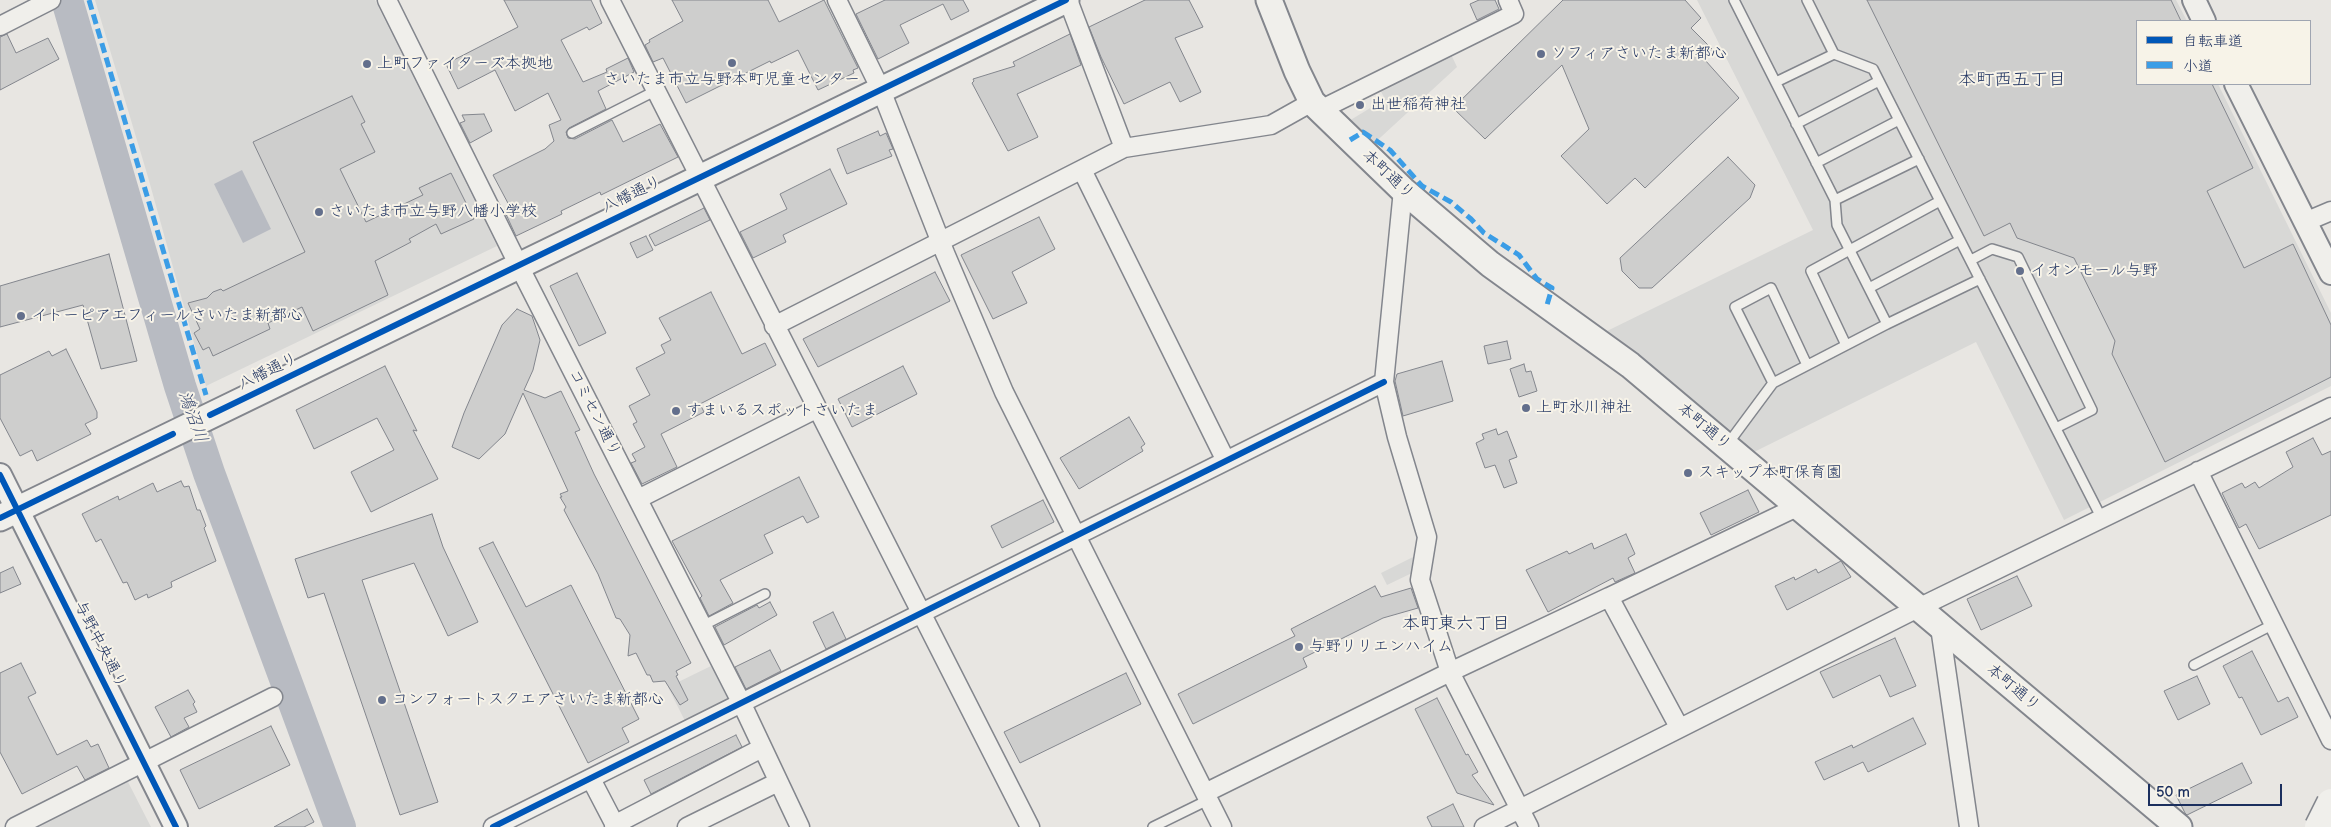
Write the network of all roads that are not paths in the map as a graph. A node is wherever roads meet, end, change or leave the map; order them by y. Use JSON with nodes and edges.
{"nodes":[{"id":1,"x":387,"y":0,"type":"edge"},
{"id":2,"x":610,"y":0,"type":"edge"},
{"id":3,"x":837,"y":0,"type":"edge"},
{"id":4,"x":1067,"y":0,"type":"edge"},
{"id":5,"x":1269,"y":0,"type":"edge"},
{"id":6,"x":1508,"y":0,"type":"edge"},
{"id":7,"x":1734,"y":0,"type":"edge"},
{"id":8,"x":1807,"y":0,"type":"edge"},
{"id":9,"x":2194,"y":0,"type":"edge"},
{"id":10,"x":48,"y":2,"type":"edge"},
{"id":11,"x":2204,"y":20,"type":"edge"},
{"id":12,"x":0,"y":26,"type":"edge"},
{"id":13,"x":1834,"y":54,"type":"junction"},
{"id":14,"x":1879,"y":81,"type":"junction"},
{"id":15,"x":1776,"y":82,"type":"junction"},
{"id":16,"x":2236,"y":85,"type":"edge"},
{"id":17,"x":881,"y":90,"type":"junction"},
{"id":18,"x":655,"y":91,"type":"junction"},
{"id":19,"x":1316,"y":106,"type":"junction"},
{"id":20,"x":1899,"y":120,"type":"junction"},
{"id":21,"x":1796,"y":124,"type":"junction"},
{"id":22,"x":572,"y":133,"type":"dead end"},
{"id":23,"x":1124,"y":148,"type":"junction"},
{"id":24,"x":1919,"y":159,"type":"junction"},
{"id":25,"x":1816,"y":163,"type":"junction"},
{"id":26,"x":1082,"y":170,"type":"junction"},
{"id":27,"x":699,"y":178,"type":"junction"},
{"id":28,"x":1403,"y":190,"type":"junction"},
{"id":29,"x":1835,"y":200,"type":"junction"},
{"id":30,"x":1940,"y":201,"type":"junction"},
{"id":31,"x":2331,"y":211,"type":"edge"},
{"id":32,"x":2305,"y":222,"type":"junction"},
{"id":33,"x":1960,"y":240,"type":"junction"},
{"id":34,"x":941,"y":243,"type":"junction"},
{"id":35,"x":1850,"y":250,"type":"junction"},
{"id":36,"x":1971,"y":260,"type":"junction"},
{"id":37,"x":519,"y":266,"type":"junction"},
{"id":38,"x":2331,"y":272,"type":"edge"},
{"id":39,"x":1980,"y":279,"type":"junction"},
{"id":40,"x":1869,"y":288,"type":"junction"},
{"id":41,"x":1886,"y":324,"type":"junction"},
{"id":42,"x":774,"y":326,"type":"junction"},
{"id":43,"x":1846,"y":345,"type":"junction"},
{"id":44,"x":1807,"y":366,"type":"junction"},
{"id":45,"x":1384,"y":382,"type":"junction"},
{"id":46,"x":1773,"y":384,"type":"junction"},
{"id":47,"x":2331,"y":407,"type":"edge"},
{"id":48,"x":816,"y":409,"type":"junction"},
{"id":49,"x":2056,"y":428,"type":"junction"},
{"id":50,"x":1727,"y":446,"type":"junction"},
{"id":51,"x":1226,"y":461,"type":"junction"},
{"id":52,"x":2198,"y":471,"type":"junction"},
{"id":53,"x":0,"y":475,"type":"edge"},
{"id":54,"x":638,"y":499,"type":"junction"},
{"id":55,"x":1797,"y":507,"type":"junction"},
{"id":56,"x":8,"y":514,"type":"edge"},
{"id":57,"x":2101,"y":517,"type":"junction"},
{"id":58,"x":1077,"y":536,"type":"junction"},
{"id":59,"x":765,"y":594,"type":"dead end"},
{"id":60,"x":1609,"y":597,"type":"junction"},
{"id":61,"x":1918,"y":608,"type":"junction"},
{"id":62,"x":920,"y":614,"type":"junction"},
{"id":63,"x":2274,"y":624,"type":"junction"},
{"id":64,"x":702,"y":626,"type":"junction"},
{"id":65,"x":1940,"y":627,"type":"junction"},
{"id":66,"x":2194,"y":665,"type":"dead end"},
{"id":67,"x":1450,"y":672,"type":"junction"},
{"id":68,"x":273,"y":697,"type":"dead end"},
{"id":69,"x":741,"y":702,"type":"junction"},
{"id":70,"x":1679,"y":728,"type":"junction"},
{"id":71,"x":2331,"y":740,"type":"edge"},
{"id":72,"x":762,"y":748,"type":"junction"},
{"id":73,"x":143,"y":762,"type":"junction"},
{"id":74,"x":591,"y":779,"type":"junction"},
{"id":75,"x":778,"y":782,"type":"junction"},
{"id":76,"x":1207,"y":797,"type":"junction"},
{"id":77,"x":2331,"y":803,"type":"edge"},
{"id":78,"x":1520,"y":809,"type":"junction"},
{"id":79,"x":615,"y":826,"type":"edge"},
{"id":80,"x":15,"y":827,"type":"edge"},
{"id":81,"x":176,"y":827,"type":"edge"},
{"id":82,"x":493,"y":827,"type":"edge"},
{"id":83,"x":686,"y":827,"type":"edge"},
{"id":84,"x":800,"y":827,"type":"edge"},
{"id":85,"x":1030,"y":827,"type":"edge"},
{"id":86,"x":1153,"y":827,"type":"edge"},
{"id":87,"x":1222,"y":827,"type":"edge"},
{"id":88,"x":1484,"y":827,"type":"edge"},
{"id":89,"x":1529,"y":827,"type":"edge"},
{"id":90,"x":1969,"y":827,"type":"edge"},
{"id":91,"x":2179,"y":827,"type":"edge"},
{"id":92,"x":2319,"y":827,"type":"edge"}],
"edges":[{"from":1,"to":37,"type":"street","name":"コミセン通り"},
{"from":2,"to":18,"type":"street"},
{"from":3,"to":17,"type":"street"},
{"from":4,"to":17,"type":"main road","name":"八幡通り"},
{"from":4,"to":23,"type":"street"},
{"from":5,"to":19,"type":"main road","name":"本町通り"},
{"from":6,"to":19,"type":"street"},
{"from":7,"to":15,"type":"lane"},
{"from":8,"to":13,"type":"lane"},
{"from":9,"to":11,"type":"street"},
{"from":10,"to":12,"type":"street"},
{"from":13,"to":14,"type":"lane"},
{"from":13,"to":15,"type":"lane"},
{"from":14,"to":20,"type":"lane"},
{"from":14,"to":21,"type":"lane"},
{"from":15,"to":21,"type":"lane"},
{"from":16,"to":32,"type":"street"},
{"from":17,"to":27,"type":"main road","name":"八幡通り"},
{"from":17,"to":34,"type":"street"},
{"from":18,"to":22,"type":"lane"},
{"from":18,"to":27,"type":"street"},
{"from":19,"to":23,"type":"street"},
{"from":19,"to":28,"type":"main road","name":"本町通り"},
{"from":20,"to":24,"type":"lane"},
{"from":20,"to":25,"type":"lane"},
{"from":21,"to":25,"type":"lane"},
{"from":23,"to":26,"type":"street"},
{"from":24,"to":29,"type":"lane"},
{"from":24,"to":30,"type":"lane"},
{"from":25,"to":29,"type":"lane"},
{"from":26,"to":34,"type":"street"},
{"from":26,"to":51,"type":"street"},
{"from":27,"to":37,"type":"main road","name":"八幡通り"},
{"from":27,"to":42,"type":"street"},
{"from":28,"to":45,"type":"street"},
{"from":28,"to":50,"type":"main road","name":"本町通り"},
{"from":29,"to":35,"type":"lane"},
{"from":30,"to":33,"type":"lane"},
{"from":30,"to":35,"type":"lane"},
{"from":31,"to":32,"type":"street"},
{"from":32,"to":38,"type":"street"},
{"from":33,"to":36,"type":"lane"},
{"from":33,"to":40,"type":"lane"},
{"from":34,"to":42,"type":"street"},
{"from":34,"to":58,"type":"street"},
{"from":35,"to":40,"type":"lane"},
{"from":35,"to":43,"type":"lane"},
{"from":36,"to":39,"type":"lane"},
{"from":36,"to":49,"type":"lane"},
{"from":37,"to":54,"type":"street","name":"コミセン通り"},
{"from":37,"to":56,"type":"main road","name":"八幡通り"},
{"from":39,"to":41,"type":"lane"},
{"from":39,"to":49,"type":"lane"},
{"from":40,"to":41,"type":"lane"},
{"from":41,"to":43,"type":"lane"},
{"from":42,"to":48,"type":"street"},
{"from":43,"to":44,"type":"lane"},
{"from":44,"to":46,"type":"lane"},
{"from":44,"to":46,"type":"lane"},
{"from":45,"to":51,"type":"street"},
{"from":45,"to":67,"type":"street"},
{"from":46,"to":50,"type":"lane"},
{"from":47,"to":52,"type":"street"},
{"from":48,"to":54,"type":"street"},
{"from":48,"to":62,"type":"street"},
{"from":49,"to":57,"type":"lane"},
{"from":50,"to":55,"type":"main road","name":"本町通り"},
{"from":51,"to":58,"type":"street"},
{"from":52,"to":57,"type":"street"},
{"from":52,"to":63,"type":"street"},
{"from":53,"to":56,"type":"street","name":"与野中央通り"},
{"from":54,"to":64,"type":"street","name":"コミセン通り"},
{"from":55,"to":60,"type":"street"},
{"from":55,"to":61,"type":"main road","name":"本町通り"},
{"from":56,"to":73,"type":"street","name":"与野中央通り"},
{"from":57,"to":61,"type":"street"},
{"from":58,"to":62,"type":"street"},
{"from":58,"to":76,"type":"street"},
{"from":59,"to":64,"type":"lane"},
{"from":60,"to":67,"type":"street"},
{"from":60,"to":70,"type":"street"},
{"from":61,"to":65,"type":"main road","name":"本町通り"},
{"from":61,"to":70,"type":"street"},
{"from":62,"to":69,"type":"street"},
{"from":62,"to":85,"type":"street"},
{"from":63,"to":66,"type":"lane"},
{"from":63,"to":71,"type":"street"},
{"from":64,"to":69,"type":"street","name":"コミセン通り"},
{"from":65,"to":90,"type":"street"},
{"from":65,"to":91,"type":"main road","name":"本町通り"},
{"from":67,"to":76,"type":"street"},
{"from":67,"to":78,"type":"street"},
{"from":68,"to":73,"type":"street"},
{"from":69,"to":72,"type":"street","name":"コミセン通り"},
{"from":69,"to":74,"type":"street"},
{"from":70,"to":78,"type":"street"},
{"from":72,"to":75,"type":"street","name":"コミセン通り"},
{"from":72,"to":79,"type":"street"},
{"from":73,"to":80,"type":"street"},
{"from":73,"to":81,"type":"street","name":"与野中央通り"},
{"from":74,"to":79,"type":"street"},
{"from":74,"to":82,"type":"street"},
{"from":75,"to":83,"type":"street"},
{"from":75,"to":84,"type":"street","name":"コミセン通り"},
{"from":76,"to":86,"type":"lane"},
{"from":76,"to":87,"type":"street"},
{"from":77,"to":92,"type":"highway","bridge":true},
{"from":78,"to":88,"type":"street"},
{"from":78,"to":89,"type":"street"}]}
